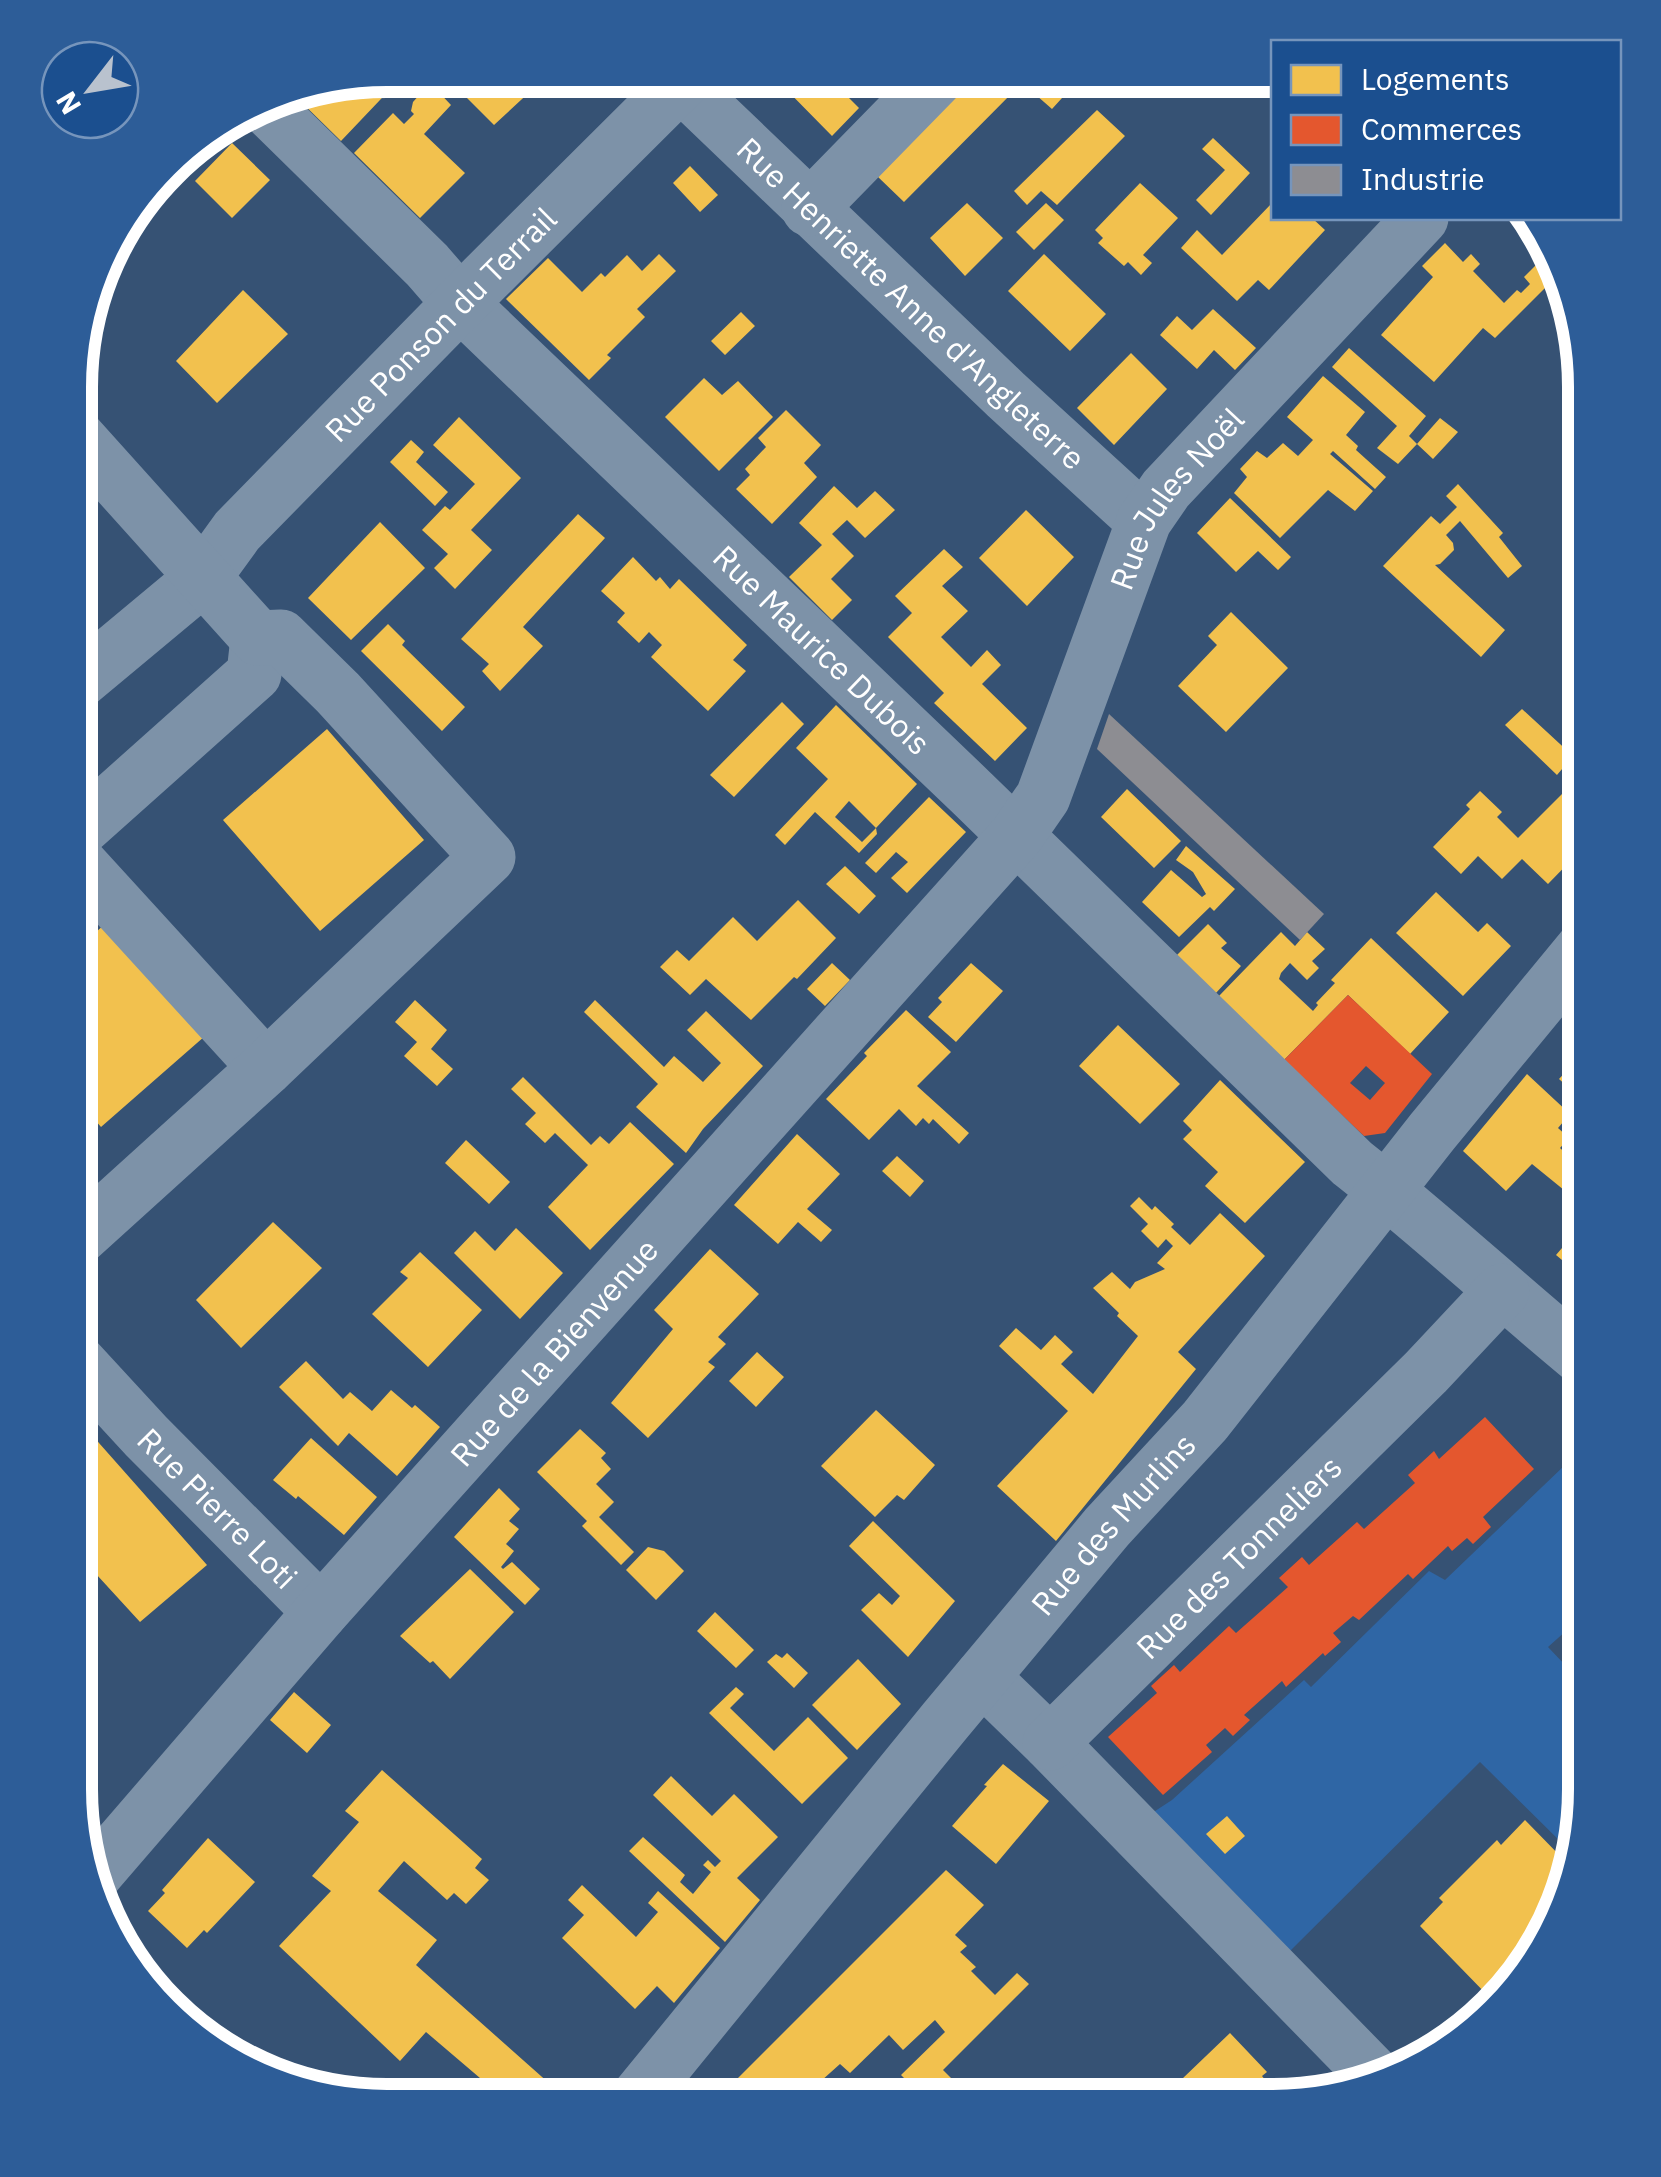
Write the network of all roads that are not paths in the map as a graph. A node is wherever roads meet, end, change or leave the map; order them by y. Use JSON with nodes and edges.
{"nodes":[{"id":1,"x":672,"y":92,"type":"edge"},
{"id":2,"x":696,"y":92,"type":"edge"},
{"id":3,"x":923,"y":92,"type":"edge"},
{"id":4,"x":275,"y":116,"type":"edge"},
{"id":5,"x":809,"y":208,"type":"junction"},
{"id":6,"x":1418,"y":220,"type":"edge"},
{"id":7,"x":460,"y":303,"type":"junction"},
{"id":8,"x":92,"y":454,"type":"edge"},
{"id":9,"x":1144,"y":521,"type":"junction"},
{"id":10,"x":204,"y":578,"type":"junction"},
{"id":11,"x":258,"y":638,"type":"junction"},
{"id":12,"x":92,"y":671,"type":"edge"},
{"id":13,"x":92,"y":819,"type":"edge"},
{"id":14,"x":1016,"y":836,"type":"junction"},
{"id":15,"x":92,"y":877,"type":"edge"},
{"id":16,"x":1568,"y":967,"type":"edge"},
{"id":17,"x":266,"y":1068,"type":"junction"},
{"id":18,"x":1387,"y":1190,"type":"junction"},
{"id":19,"x":92,"y":1226,"type":"edge"},
{"id":20,"x":1502,"y":1291,"type":"junction"},
{"id":21,"x":1568,"y":1345,"type":"edge"},
{"id":22,"x":92,"y":1377,"type":"edge"},
{"id":23,"x":321,"y":1612,"type":"junction"},
{"id":24,"x":982,"y":1677,"type":"junction"},
{"id":25,"x":1050,"y":1743,"type":"junction"},
{"id":26,"x":103,"y":1865,"type":"edge"},
{"id":27,"x":1368,"y":2069,"type":"edge"},
{"id":28,"x":662,"y":2084,"type":"edge"}],
"edges":[{"from":1,"to":7,"type":"street","name":"Rue Ponson du Terrail"},
{"from":2,"to":5,"type":"street","name":"Rue Henriette Anne d'Angleterre"},
{"from":3,"to":5,"type":"street"},
{"from":4,"to":7,"type":"street","name":"Rue Maurice Dubois"},
{"from":5,"to":9,"type":"street","name":"Rue Henriette Anne d'Angleterre"},
{"from":6,"to":9,"type":"street","name":"Rue Jules Noël"},
{"from":7,"to":10,"type":"street","name":"Rue Ponson du Terrail"},
{"from":7,"to":14,"type":"street","name":"Rue Maurice Dubois"},
{"from":8,"to":10,"type":"street"},
{"from":9,"to":14,"type":"street","name":"Rue Jules Noël"},
{"from":10,"to":11,"type":"street"},
{"from":10,"to":12,"type":"street","name":"Rue Ponson du Terrail"},
{"from":11,"to":13,"type":"street"},
{"from":11,"to":17,"type":"street"},
{"from":14,"to":18,"type":"street","name":"Rue Maurice Dubois"},
{"from":14,"to":23,"type":"street","name":"Rue de la Bienvenue"},
{"from":15,"to":17,"type":"street"},
{"from":16,"to":18,"type":"street","name":"Rue des Murlins"},
{"from":17,"to":19,"type":"street"},
{"from":18,"to":20,"type":"street","name":"Rue Maurice Dubois"},
{"from":18,"to":24,"type":"street","name":"Rue des Murlins"},
{"from":20,"to":21,"type":"street","name":"Rue Maurice Dubois"},
{"from":20,"to":25,"type":"street","name":"Rue des Tonneliers"},
{"from":22,"to":23,"type":"street","name":"Rue Pierre Loti"},
{"from":23,"to":26,"type":"street","name":"Rue de la Bienvenue"},
{"from":24,"to":25,"type":"street"},
{"from":24,"to":28,"type":"street","name":"Rue des Murlins"},
{"from":25,"to":27,"type":"street"}]}
